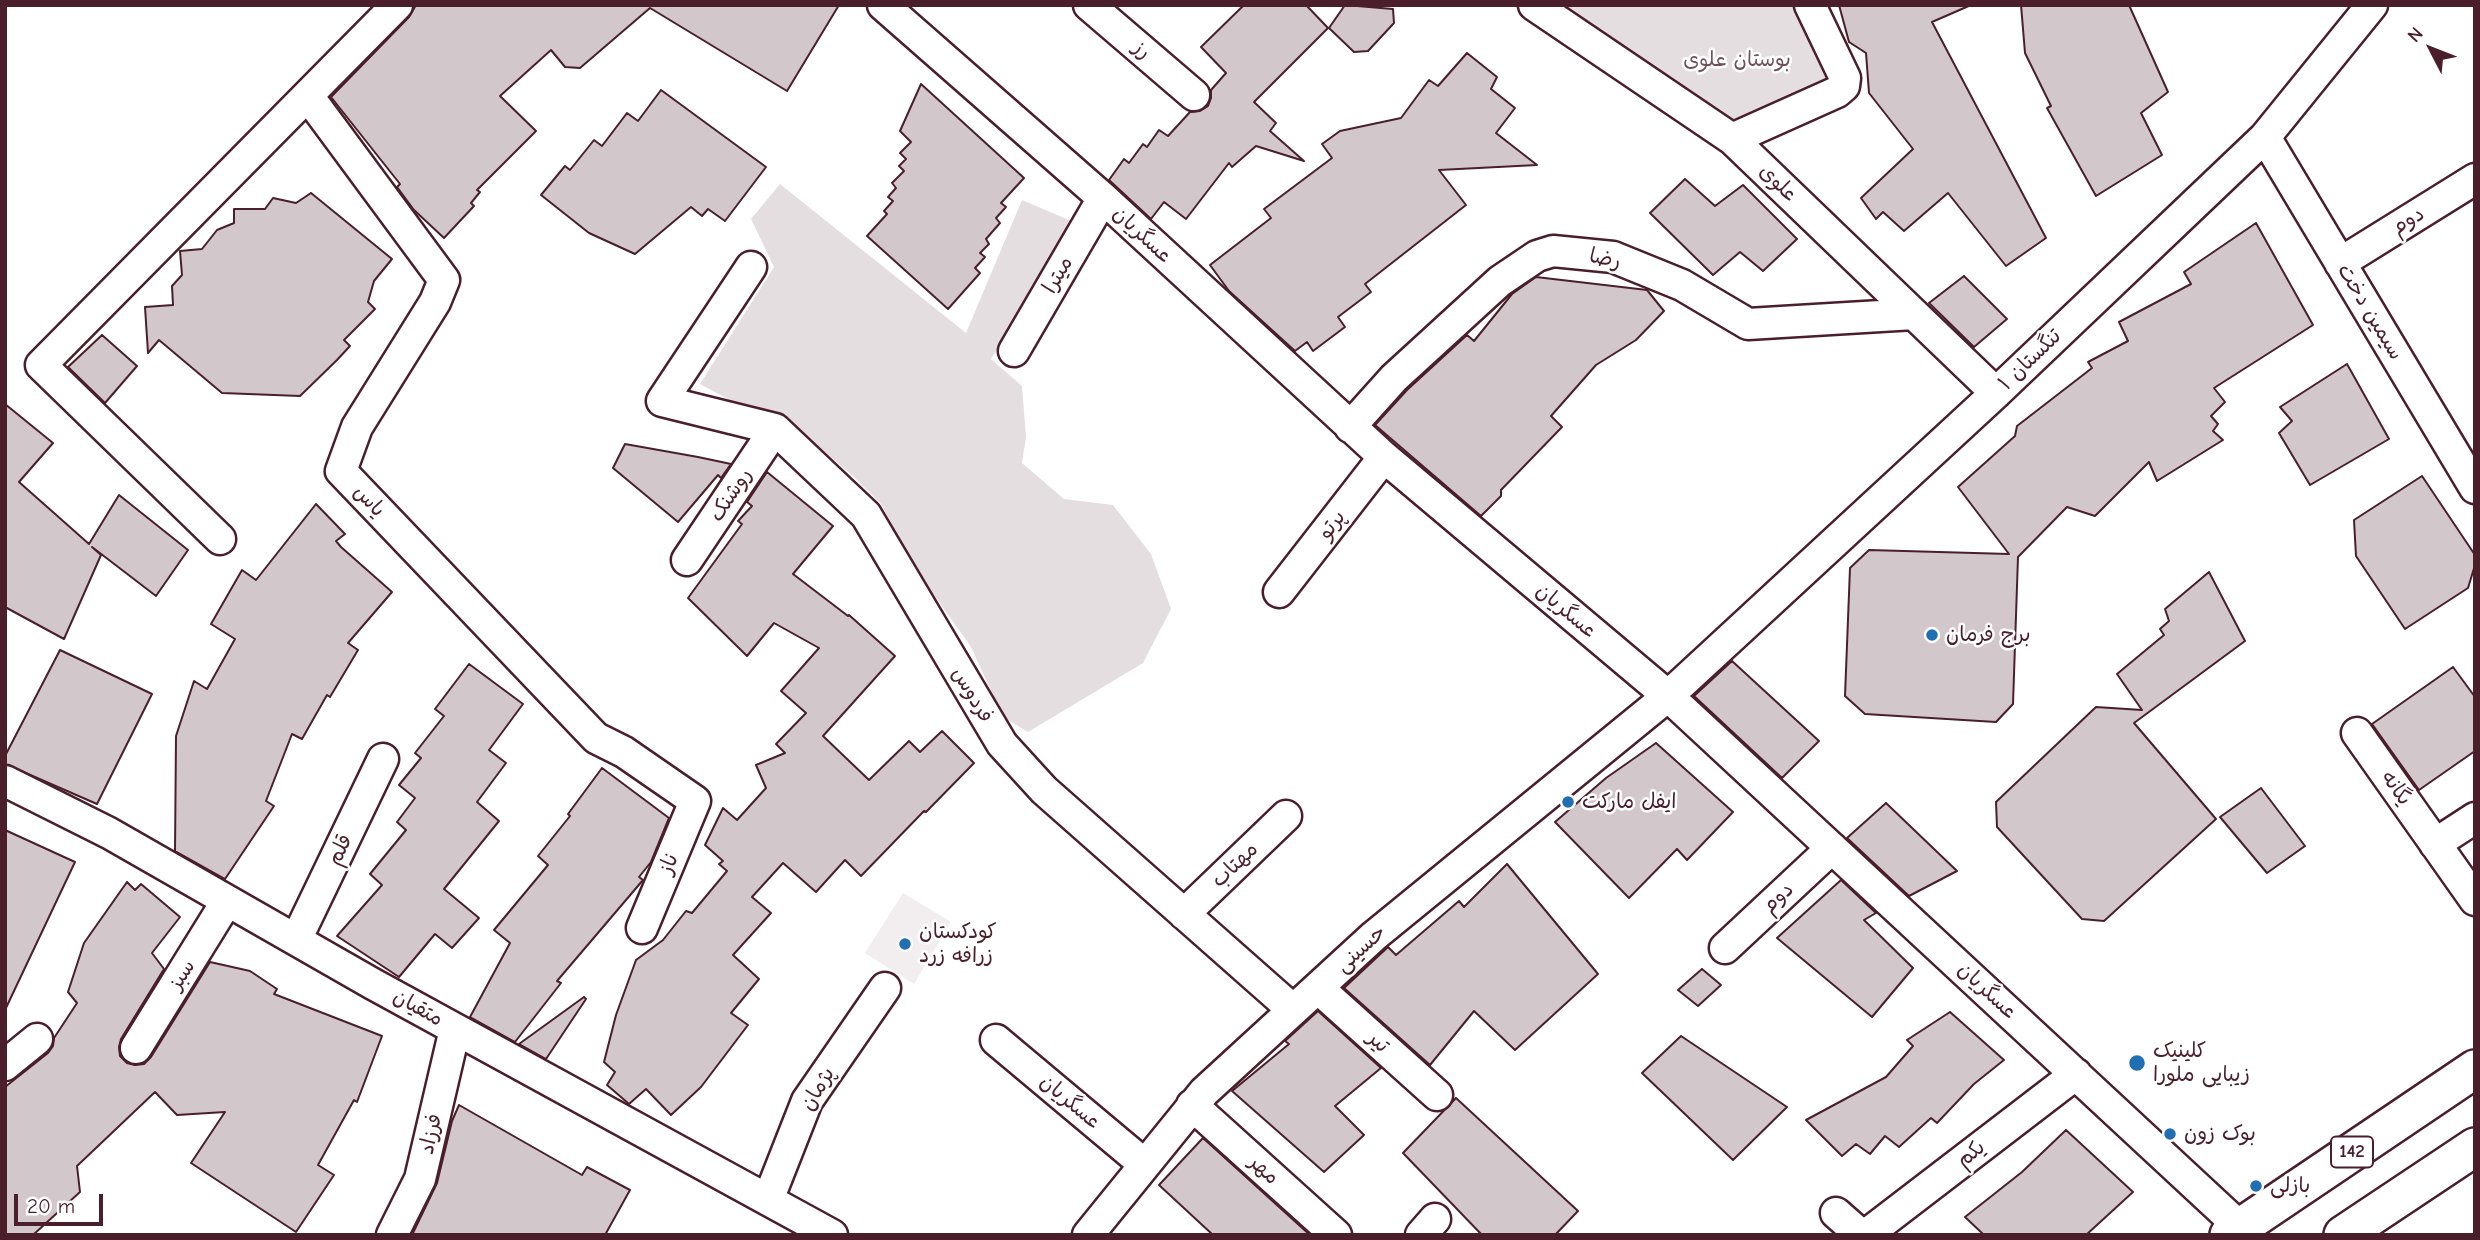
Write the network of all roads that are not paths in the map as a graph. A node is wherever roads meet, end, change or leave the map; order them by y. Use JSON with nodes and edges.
{"nodes":[{"id":1,"x":397,"y":5,"type":"edge"},
{"id":2,"x":883,"y":5,"type":"edge"},
{"id":3,"x":1089,"y":5,"type":"edge"},
{"id":4,"x":1534,"y":5,"type":"edge"},
{"id":5,"x":1810,"y":5,"type":"edge"},
{"id":6,"x":2372,"y":5,"type":"edge"},
{"id":7,"x":1194,"y":95,"type":"dead end"},
{"id":8,"x":309,"y":96,"type":"junction"},
{"id":9,"x":2265,"y":137,"type":"junction"},
{"id":10,"x":1732,"y":139,"type":"junction"},
{"id":11,"x":2475,"y":179,"type":"edge"},
{"id":12,"x":1102,"y":198,"type":"junction"},
{"id":13,"x":2340,"y":263,"type":"junction"},
{"id":14,"x":751,"y":267,"type":"dead end"},
{"id":15,"x":1914,"y":314,"type":"junction"},
{"id":16,"x":1014,"y":351,"type":"dead end"},
{"id":17,"x":1996,"y":393,"type":"junction"},
{"id":18,"x":1350,"y":427,"type":"junction"},
{"id":19,"x":775,"y":429,"type":"junction"},
{"id":20,"x":1384,"y":457,"type":"junction"},
{"id":21,"x":2475,"y":488,"type":"edge"},
{"id":22,"x":220,"y":539,"type":"dead end"},
{"id":23,"x":687,"y":560,"type":"dead end"},
{"id":24,"x":1279,"y":592,"type":"dead end"},
{"id":25,"x":1668,"y":696,"type":"junction"},
{"id":26,"x":2357,"y":733,"type":"dead end"},
{"id":27,"x":383,"y":759,"type":"dead end"},
{"id":28,"x":7,"y":785,"type":"edge"},
{"id":29,"x":695,"y":801,"type":"joint"},
{"id":30,"x":1286,"y":816,"type":"dead end"},
{"id":31,"x":2475,"y":818,"type":"edge"},
{"id":32,"x":2435,"y":844,"type":"junction"},
{"id":33,"x":1832,"y":848,"type":"junction"},
{"id":34,"x":227,"y":901,"type":"junction"},
{"id":35,"x":2475,"y":901,"type":"edge"},
{"id":36,"x":1184,"y":914,"type":"junction"},
{"id":37,"x":642,"y":928,"type":"dead end"},
{"id":38,"x":296,"y":940,"type":"junction"},
{"id":39,"x":1725,"y":948,"type":"dead end"},
{"id":40,"x":885,"y":988,"type":"dead end"},
{"id":41,"x":1318,"y":988,"type":"junction"},
{"id":42,"x":1292,"y":1009,"type":"junction"},
{"id":43,"x":455,"y":1029,"type":"junction"},
{"id":44,"x":37,"y":1040,"type":"dead end"},
{"id":45,"x":996,"y":1040,"type":"dead end"},
{"id":46,"x":136,"y":1048,"type":"dead end"},
{"id":47,"x":5,"y":1065,"type":"edge"},
{"id":48,"x":2475,"y":1069,"type":"edge"},
{"id":49,"x":2076,"y":1074,"type":"junction"},
{"id":50,"x":1437,"y":1095,"type":"dead end"},
{"id":51,"x":1192,"y":1105,"type":"junction"},
{"id":52,"x":2475,"y":1147,"type":"edge"},
{"id":53,"x":1144,"y":1164,"type":"junction"},
{"id":54,"x":768,"y":1200,"type":"junction"},
{"id":55,"x":1836,"y":1213,"type":"dead end"},
{"id":56,"x":2235,"y":1231,"type":"edge"},
{"id":57,"x":2348,"y":1233,"type":"edge"},
{"id":58,"x":392,"y":1235,"type":"edge"},
{"id":59,"x":832,"y":1235,"type":"edge"},
{"id":60,"x":1088,"y":1235,"type":"edge"},
{"id":61,"x":1336,"y":1235,"type":"edge"},
{"id":62,"x":1860,"y":1235,"type":"edge"},
{"id":63,"x":1866,"y":1235,"type":"edge"}],
"edges":[{"from":1,"to":8,"type":"street"},
{"from":2,"to":12,"type":"street","name":"عسگریان"},
{"from":3,"to":7,"type":"street","name":"رز"},
{"from":4,"to":10,"type":"street","name":"علوی"},
{"from":5,"to":10,"type":"street"},
{"from":6,"to":9,"type":"street","name":"تنگستان ۱"},
{"from":8,"to":22,"type":"street"},
{"from":8,"to":29,"type":"street","name":"یاس"},
{"from":9,"to":13,"type":"street","name":"سیمین دخت"},
{"from":9,"to":17,"type":"street","name":"تنگستان ۱"},
{"from":10,"to":15,"type":"street","name":"علوی"},
{"from":11,"to":13,"type":"street","name":"دوم"},
{"from":12,"to":16,"type":"street","name":"میترا"},
{"from":12,"to":18,"type":"street","name":"عسگریان"},
{"from":13,"to":21,"type":"street","name":"سیمین دخت"},
{"from":14,"to":19,"type":"street","name":"فردوس"},
{"from":15,"to":17,"type":"street","name":"علوی"},
{"from":15,"to":18,"type":"street","name":"رضا"},
{"from":17,"to":25,"type":"street","name":"تنگستان ۱"},
{"from":18,"to":20,"type":"street","name":"عسگریان"},
{"from":19,"to":23,"type":"street","name":"روشنک"},
{"from":19,"to":36,"type":"street","name":"فردوس"},
{"from":20,"to":24,"type":"street","name":"پرتو"},
{"from":20,"to":25,"type":"street","name":"عسگریان"},
{"from":25,"to":33,"type":"street","name":"عسگریان"},
{"from":25,"to":41,"type":"street","name":"حسینی"},
{"from":26,"to":32,"type":"street","name":"یگانه"},
{"from":27,"to":38,"type":"street","name":"قلم"},
{"from":28,"to":34,"type":"street","name":"متقیان"},
{"from":29,"to":37,"type":"street","name":"ناز"},
{"from":30,"to":36,"type":"street","name":"مهتاب"},
{"from":31,"to":32,"type":"street"},
{"from":32,"to":35,"type":"street","name":"یگانه"},
{"from":33,"to":39,"type":"street","name":"دوم"},
{"from":33,"to":49,"type":"street","name":"عسگریان"},
{"from":34,"to":38,"type":"street","name":"متقیان"},
{"from":34,"to":46,"type":"street","name":"سبز"},
{"from":36,"to":42,"type":"street","name":"فردوس"},
{"from":38,"to":43,"type":"street","name":"متقیان"},
{"from":40,"to":54,"type":"street","name":"پژمان"},
{"from":41,"to":42,"type":"street","name":"حسینی"},
{"from":41,"to":50,"type":"street","name":"تیر"},
{"from":42,"to":51,"type":"street","name":"حسینی"},
{"from":43,"to":54,"type":"street","name":"متقیان"},
{"from":43,"to":58,"type":"street","name":"فرزاد"},
{"from":44,"to":47,"type":"street"},
{"from":45,"to":53,"type":"street","name":"عسگریان"},
{"from":48,"to":56,"type":"main road","number":"142"},
{"from":49,"to":56,"type":"street","name":"عسگریان"},
{"from":49,"to":63,"type":"street","name":"یکم"},
{"from":51,"to":53,"type":"street","name":"حسینی"},
{"from":51,"to":61,"type":"street","name":"مهر"},
{"from":52,"to":57,"type":"main road"},
{"from":53,"to":60,"type":"street","name":"حسینی"},
{"from":54,"to":59,"type":"street","name":"متقیان"},
{"from":55,"to":62,"type":"street"}]}
